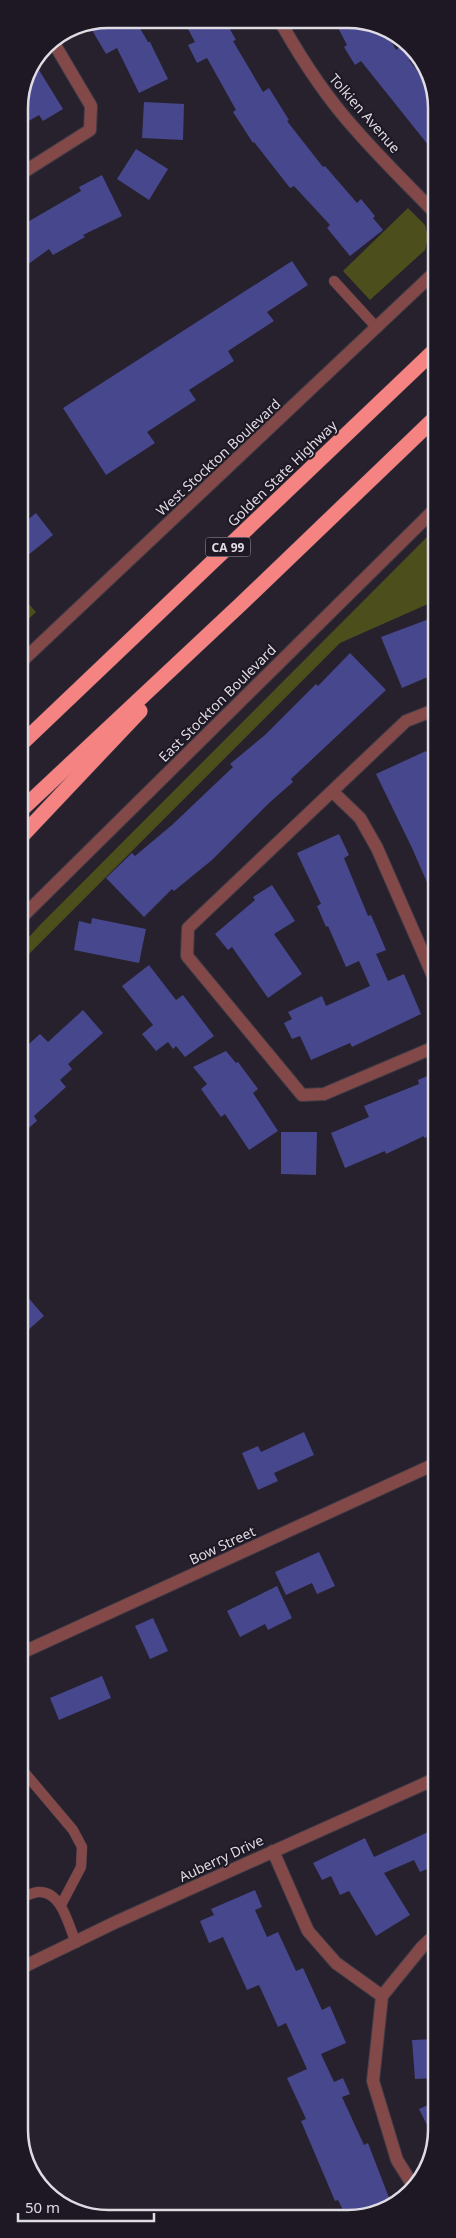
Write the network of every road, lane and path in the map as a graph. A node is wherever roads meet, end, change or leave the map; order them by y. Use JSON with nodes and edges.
{"nodes":[{"id":1,"x":284,"y":28,"type":"edge"},
{"id":2,"x":56,"y":47,"type":"edge"},
{"id":3,"x":28,"y":169,"type":"edge"},
{"id":4,"x":428,"y":207,"type":"edge"},
{"id":5,"x":428,"y":279,"type":"edge"},
{"id":6,"x":334,"y":281,"type":"dead end"},
{"id":7,"x":377,"y":328,"type":"junction"},
{"id":8,"x":428,"y":357,"type":"edge"},
{"id":9,"x":428,"y":425,"type":"edge"},
{"id":10,"x":428,"y":515,"type":"edge"},
{"id":11,"x":241,"y":604,"type":"junction"},
{"id":12,"x":28,"y":656,"type":"edge"},
{"id":13,"x":428,"y":713,"type":"edge"},
{"id":14,"x":28,"y":737,"type":"edge"},
{"id":15,"x":333,"y":792,"type":"junction"},
{"id":16,"x":28,"y":804,"type":"edge"},
{"id":17,"x":28,"y":829,"type":"edge"},
{"id":18,"x":28,"y":911,"type":"edge"},
{"id":19,"x":428,"y":964,"type":"edge"},
{"id":20,"x":428,"y":1050,"type":"edge"},
{"id":21,"x":428,"y":1467,"type":"edge"},
{"id":22,"x":28,"y":1650,"type":"edge"},
{"id":23,"x":28,"y":1777,"type":"edge"},
{"id":24,"x":428,"y":1782,"type":"edge"},
{"id":25,"x":272,"y":1852,"type":"junction"},
{"id":26,"x":28,"y":1895,"type":"edge"},
{"id":27,"x":61,"y":1905,"type":"junction"},
{"id":28,"x":428,"y":1941,"type":"edge"},
{"id":29,"x":76,"y":1943,"type":"junction"},
{"id":30,"x":28,"y":1965,"type":"edge"},
{"id":31,"x":382,"y":1996,"type":"junction"},
{"id":32,"x":410,"y":2181,"type":"edge"}],
"edges":[{"from":1,"to":4,"type":"street","name":"Tolkien Avenue"},
{"from":2,"to":3,"type":"street"},
{"from":5,"to":7,"type":"street","name":"West Stockton Boulevard"},
{"from":6,"to":7,"type":"lane"},
{"from":7,"to":12,"type":"street","name":"West Stockton Boulevard"},
{"from":8,"to":14,"type":"highway","name":"Golden State Highway","number":"CA 99"},
{"from":9,"to":11,"type":"highway"},
{"from":10,"to":18,"type":"street","name":"East Stockton Boulevard"},
{"from":11,"to":16,"type":"highway"},
{"from":11,"to":17,"type":"highway"},
{"from":13,"to":15,"type":"street"},
{"from":15,"to":19,"type":"street"},
{"from":15,"to":20,"type":"street"},
{"from":21,"to":22,"type":"street","name":"Bow Street"},
{"from":23,"to":27,"type":"lane"},
{"from":24,"to":25,"type":"street","name":"Auberry Drive"},
{"from":25,"to":29,"type":"street","name":"Auberry Drive"},
{"from":25,"to":31,"type":"street"},
{"from":26,"to":27,"type":"lane"},
{"from":27,"to":29,"type":"lane"},
{"from":28,"to":31,"type":"street"},
{"from":29,"to":30,"type":"street","name":"Auberry Drive"},
{"from":31,"to":32,"type":"street"}]}
